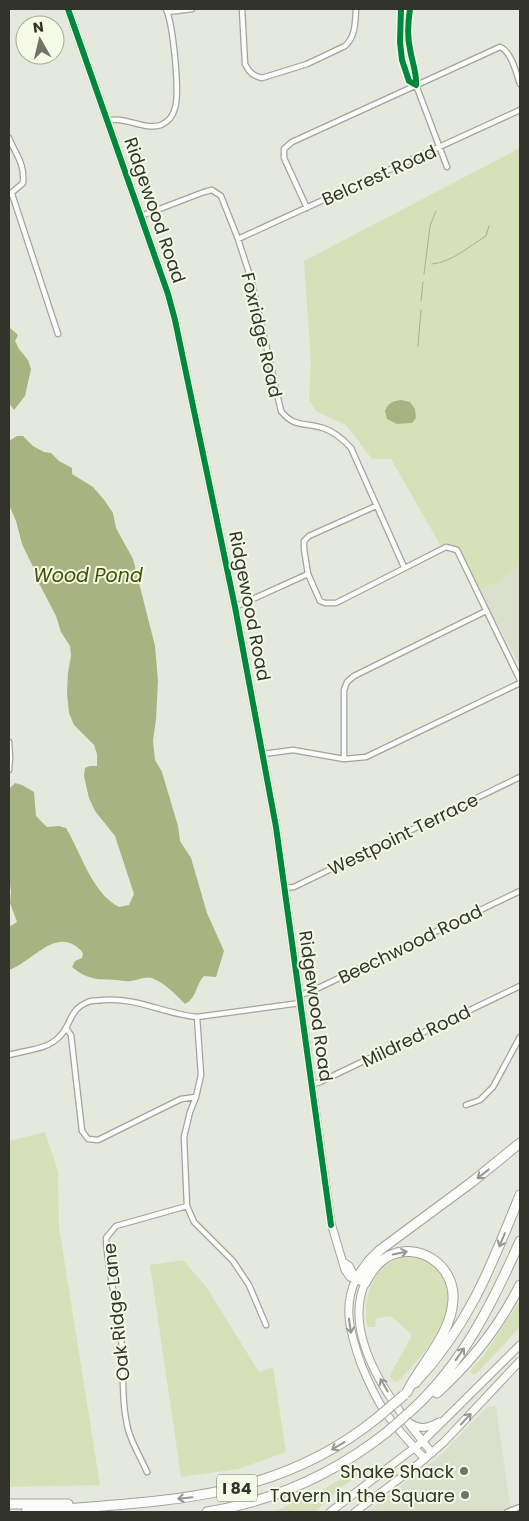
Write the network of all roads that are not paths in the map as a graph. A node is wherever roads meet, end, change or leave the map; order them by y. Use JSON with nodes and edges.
{"nodes":[{"id":1,"x":68,"y":9,"type":"edge"},
{"id":2,"x":192,"y":9,"type":"edge"},
{"id":3,"x":242,"y":9,"type":"edge"},
{"id":4,"x":356,"y":9,"type":"edge"},
{"id":5,"x":401,"y":9,"type":"edge"},
{"id":6,"x":410,"y":9,"type":"edge"},
{"id":7,"x":167,"y":10,"type":"edge"},
{"id":8,"x":520,"y":84,"type":"edge"},
{"id":9,"x":416,"y":86,"type":"junction"},
{"id":10,"x":520,"y":110,"type":"edge"},
{"id":11,"x":107,"y":121,"type":"junction"},
{"id":12,"x":9,"y":138,"type":"edge"},
{"id":13,"x":441,"y":147,"type":"junction"},
{"id":14,"x":447,"y":167,"type":"dead end"},
{"id":15,"x":10,"y":194,"type":"edge"},
{"id":16,"x":307,"y":208,"type":"junction"},
{"id":17,"x":141,"y":216,"type":"junction"},
{"id":18,"x":238,"y":239,"type":"junction"},
{"id":19,"x":58,"y":334,"type":"dead end"},
{"id":20,"x":376,"y":506,"type":"junction"},
{"id":21,"x":404,"y":567,"type":"junction"},
{"id":22,"x":308,"y":574,"type":"junction"},
{"id":23,"x":235,"y":607,"type":"junction"},
{"id":24,"x":486,"y":611,"type":"junction"},
{"id":25,"x":520,"y":682,"type":"edge"},
{"id":26,"x":9,"y":742,"type":"edge"},
{"id":27,"x":263,"y":754,"type":"junction"},
{"id":28,"x":344,"y":760,"type":"junction"},
{"id":29,"x":9,"y":770,"type":"edge"},
{"id":30,"x":520,"y":777,"type":"edge"},
{"id":31,"x":285,"y":888,"type":"junction"},
{"id":32,"x":520,"y":891,"type":"edge"},
{"id":33,"x":520,"y":988,"type":"edge"},
{"id":34,"x":299,"y":995,"type":"junction"},
{"id":35,"x":300,"y":1003,"type":"junction"},
{"id":36,"x":198,"y":1017,"type":"junction"},
{"id":37,"x":66,"y":1028,"type":"junction"},
{"id":38,"x":520,"y":1037,"type":"edge"},
{"id":39,"x":9,"y":1055,"type":"edge"},
{"id":40,"x":312,"y":1085,"type":"junction"},
{"id":41,"x":196,"y":1097,"type":"junction"},
{"id":42,"x":466,"y":1105,"type":"dead end"},
{"id":43,"x":520,"y":1142,"type":"edge"},
{"id":44,"x":520,"y":1195,"type":"edge"},
{"id":45,"x":187,"y":1206,"type":"junction"},
{"id":46,"x":520,"y":1241,"type":"edge"},
{"id":47,"x":356,"y":1279,"type":"junction"},
{"id":48,"x":365,"y":1284,"type":"junction"},
{"id":49,"x":520,"y":1285,"type":"edge"},
{"id":50,"x":266,"y":1325,"type":"dead end"},
{"id":51,"x":520,"y":1346,"type":"edge"},
{"id":52,"x":520,"y":1361,"type":"edge"},
{"id":53,"x":405,"y":1394,"type":"junction"},
{"id":54,"x":416,"y":1407,"type":"junction"},
{"id":55,"x":450,"y":1415,"type":"junction"},
{"id":56,"x":406,"y":1419,"type":"junction"},
{"id":57,"x":422,"y":1442,"type":"junction"},
{"id":58,"x":415,"y":1448,"type":"junction"},
{"id":59,"x":432,"y":1453,"type":"junction"},
{"id":60,"x":425,"y":1459,"type":"junction"},
{"id":61,"x":146,"y":1472,"type":"dead end"},
{"id":62,"x":9,"y":1504,"type":"edge"},
{"id":63,"x":520,"y":1507,"type":"edge"},
{"id":64,"x":80,"y":1508,"type":"junction"},
{"id":65,"x":26,"y":1512,"type":"edge"},
{"id":66,"x":208,"y":1512,"type":"edge"},
{"id":67,"x":330,"y":1512,"type":"edge"},
{"id":68,"x":355,"y":1512,"type":"edge"},
{"id":69,"x":507,"y":1512,"type":"edge"}],
"edges":[{"from":1,"to":11,"type":"main road","name":"Ridgewood Road"},
{"from":2,"to":7,"type":"street"},
{"from":3,"to":4,"type":"street"},
{"from":5,"to":9,"type":"street"},
{"from":6,"to":9,"type":"street"},
{"from":7,"to":11,"type":"street"},
{"from":8,"to":9,"type":"street"},
{"from":9,"to":13,"type":"street"},
{"from":9,"to":16,"type":"street"},
{"from":10,"to":13,"type":"street","name":"Belcrest Road"},
{"from":11,"to":17,"type":"main road","name":"Ridgewood Road"},
{"from":12,"to":15,"type":"street"},
{"from":13,"to":14,"type":"street"},
{"from":13,"to":16,"type":"street","name":"Belcrest Road"},
{"from":15,"to":19,"type":"street"},
{"from":16,"to":18,"type":"street","name":"Belcrest Road"},
{"from":17,"to":18,"type":"street","name":"Foxridge Road"},
{"from":17,"to":23,"type":"main road","name":"Ridgewood Road"},
{"from":18,"to":20,"type":"street","name":"Foxridge Road"},
{"from":20,"to":21,"type":"street","name":"Foxridge Road"},
{"from":20,"to":22,"type":"street"},
{"from":21,"to":22,"type":"street"},
{"from":21,"to":24,"type":"street"},
{"from":22,"to":23,"type":"street"},
{"from":23,"to":27,"type":"main road","name":"Ridgewood Road"},
{"from":24,"to":25,"type":"street"},
{"from":24,"to":28,"type":"street"},
{"from":25,"to":28,"type":"street"},
{"from":26,"to":29,"type":"street"},
{"from":27,"to":28,"type":"street"},
{"from":27,"to":31,"type":"main road","name":"Ridgewood Road"},
{"from":30,"to":31,"type":"street","name":"Westpoint Terrace"},
{"from":31,"to":34,"type":"main road","name":"Ridgewood Road"},
{"from":32,"to":34,"type":"street","name":"Beechwood Road"},
{"from":33,"to":40,"type":"street","name":"Mildred Road"},
{"from":34,"to":35,"type":"main road","name":"Ridgewood Road"},
{"from":35,"to":36,"type":"street"},
{"from":35,"to":40,"type":"main road","name":"Ridgewood Road"},
{"from":36,"to":37,"type":"street"},
{"from":36,"to":41,"type":"street"},
{"from":37,"to":39,"type":"street"},
{"from":37,"to":41,"type":"street"},
{"from":38,"to":42,"type":"street"},
{"from":40,"to":47,"type":"main road","name":"Ridgewood Road"},
{"from":41,"to":45,"type":"street"},
{"from":43,"to":47,"type":"highway","one_way":true},
{"from":44,"to":53,"type":"highway","number":"I 84","one_way":true},
{"from":45,"to":50,"type":"street"},
{"from":45,"to":61,"type":"street","name":"Oak Ridge Lane"},
{"from":54,"to":46,"type":"highway","number":"I 84","one_way":true},
{"from":47,"to":48,"type":"main road","name":"Ridgewood Road"},
{"from":47,"to":58,"type":"main road","one_way":true},
{"from":48,"to":53,"type":"highway","one_way":true},
{"from":56,"to":48,"type":"main road","one_way":true},
{"from":49,"to":54,"type":"highway"},
{"from":51,"to":55,"type":"main road"},
{"from":59,"to":52,"type":"main road","one_way":true},
{"from":53,"to":64,"type":"highway","number":"I 84","one_way":true,"bridge":true},
{"from":54,"to":66,"type":"highway","number":"I 84","bridge":true},
{"from":55,"to":56,"type":"main road"},
{"from":55,"to":57,"type":"main road"},
{"from":56,"to":57,"type":"main road"},
{"from":57,"to":58,"type":"main road"},
{"from":57,"to":59,"type":"main road"},
{"from":58,"to":60,"type":"main road"},
{"from":58,"to":67,"type":"main road"},
{"from":59,"to":60,"type":"main road"},
{"from":60,"to":68,"type":"main road"},
{"from":62,"to":64,"type":"highway"},
{"from":63,"to":69,"type":"street"},
{"from":64,"to":65,"type":"highway","number":"I 84"}]}
